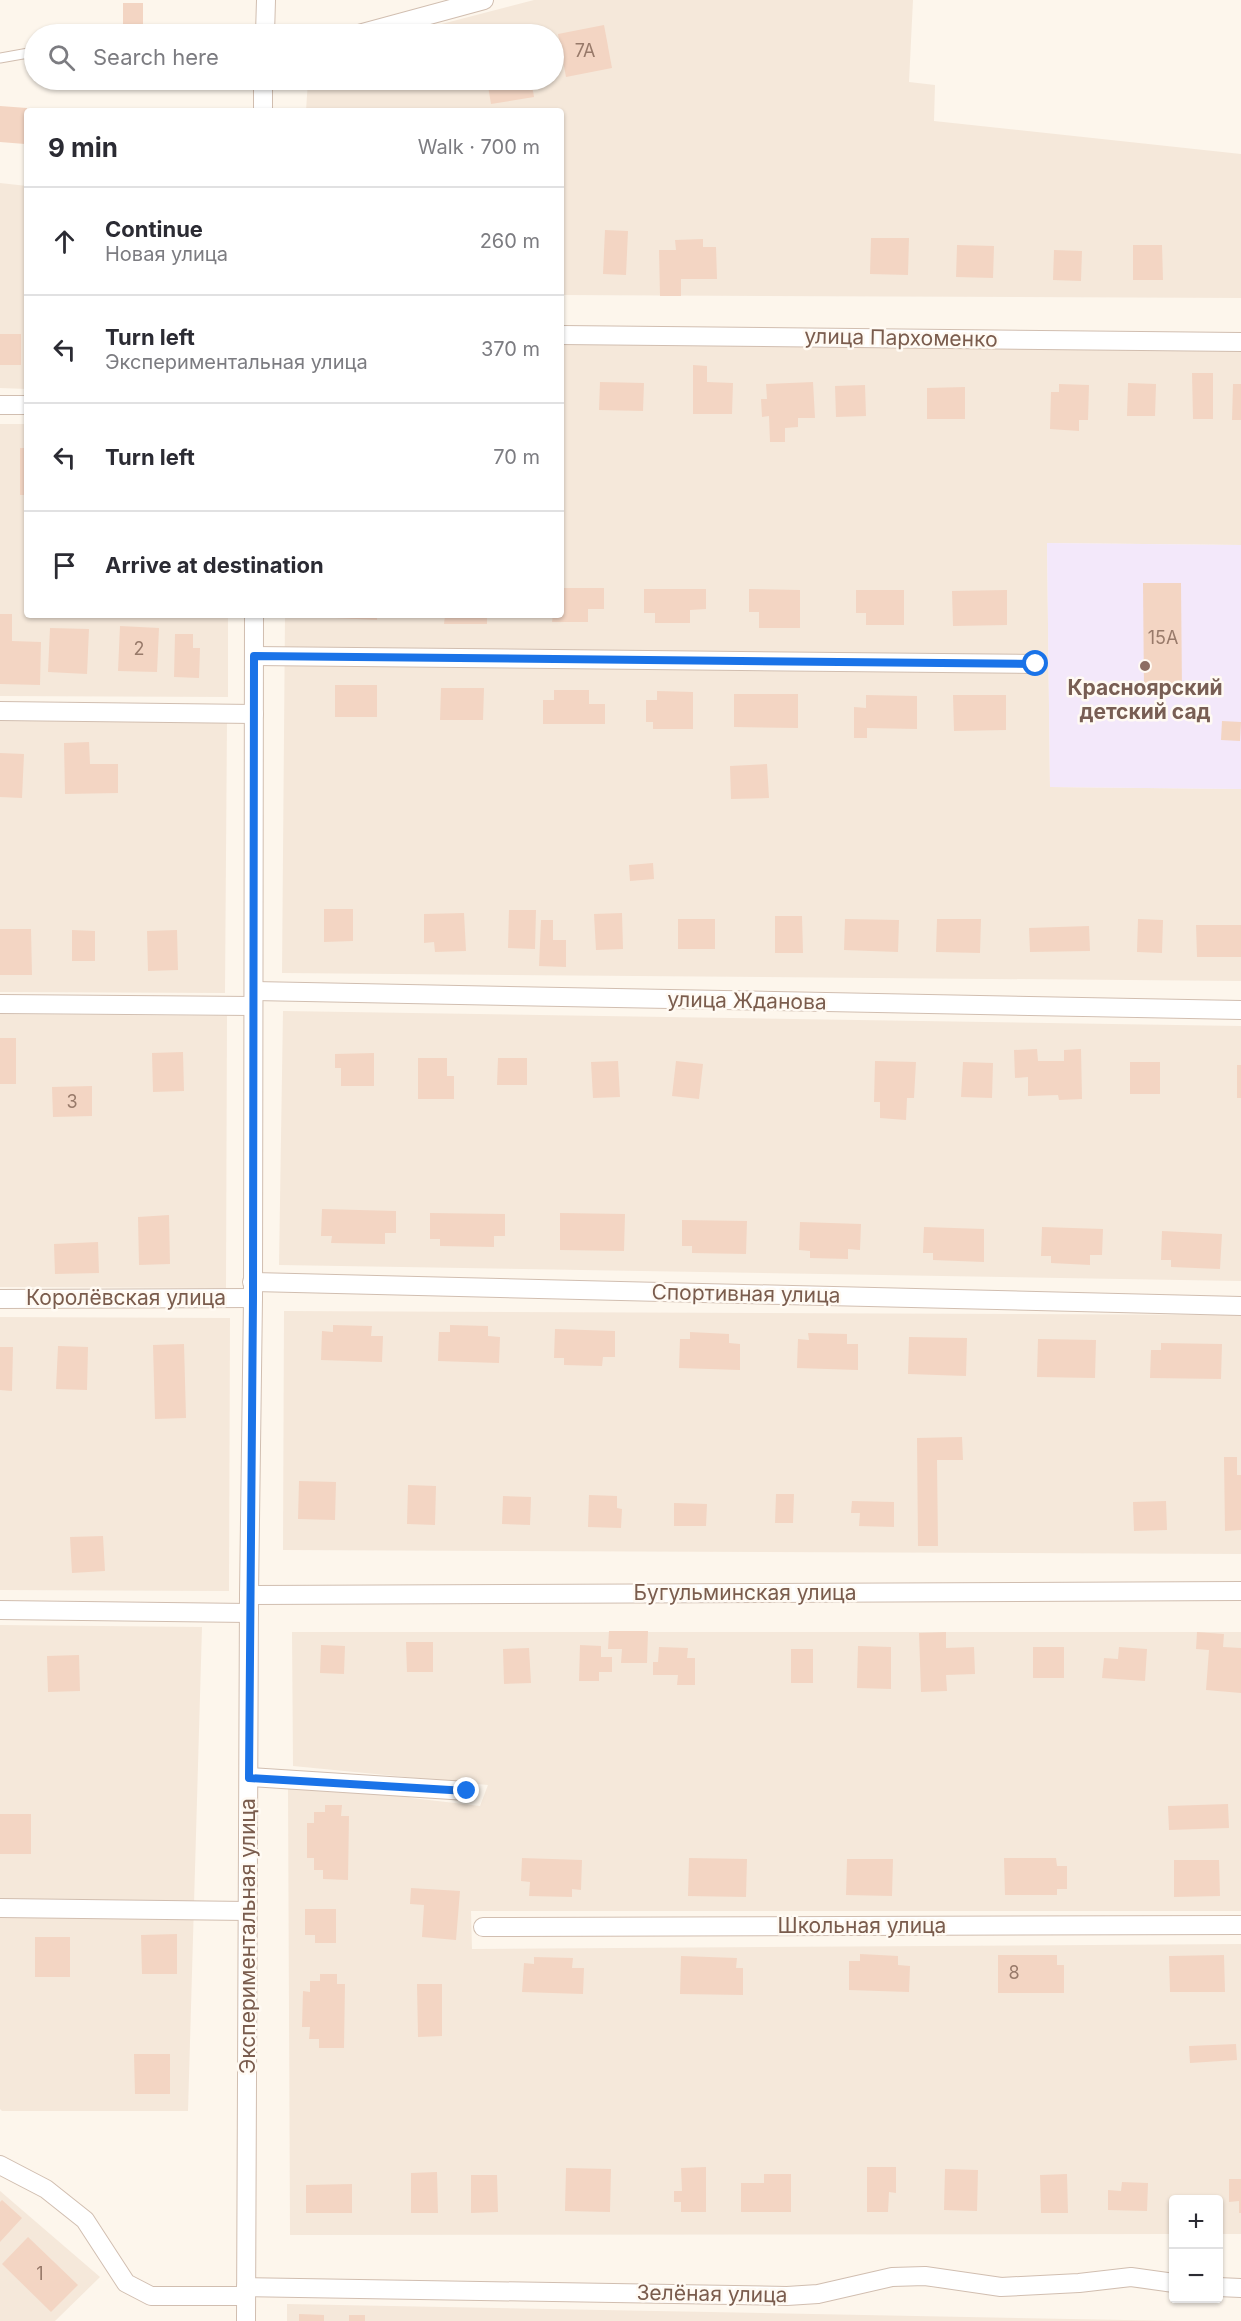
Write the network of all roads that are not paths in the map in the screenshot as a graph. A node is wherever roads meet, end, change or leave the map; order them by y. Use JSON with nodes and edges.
{"nodes":[{"id":1,"x":266,"y":0,"type":"edge"},
{"id":2,"x":484,"y":0,"type":"edge"},
{"id":3,"x":265,"y":24,"type":"edge"},
{"id":4,"x":396,"y":24,"type":"edge"},
{"id":5,"x":24,"y":53,"type":"edge"},
{"id":6,"x":0,"y":58,"type":"edge"},
{"id":7,"x":263,"y":90,"type":"edge"},
{"id":8,"x":263,"y":108,"type":"edge"},
{"id":9,"x":564,"y":335,"type":"edge"},
{"id":10,"x":1241,"y":342,"type":"edge"},
{"id":11,"x":0,"y":405,"type":"edge"},
{"id":12,"x":24,"y":405,"type":"edge"},
{"id":13,"x":254,"y":618,"type":"edge"},
{"id":14,"x":254,"y":656,"type":"junction"},
{"id":15,"x":1036,"y":664,"type":"dead end"},
{"id":16,"x":0,"y":711,"type":"edge"},
{"id":17,"x":254,"y":714,"type":"junction"},
{"id":18,"x":253,"y":999,"type":"junction"},
{"id":19,"x":0,"y":1004,"type":"edge"},
{"id":20,"x":1241,"y":1010,"type":"edge"},
{"id":21,"x":252,"y":1290,"type":"junction"},
{"id":22,"x":0,"y":1299,"type":"edge"},
{"id":23,"x":1241,"y":1306,"type":"edge"},
{"id":24,"x":1241,"y":1591,"type":"edge"},
{"id":25,"x":249,"y":1604,"type":"junction"},
{"id":26,"x":0,"y":1610,"type":"edge"},
{"id":27,"x":249,"y":1778,"type":"junction"},
{"id":28,"x":467,"y":1791,"type":"dead end"},
{"id":29,"x":0,"y":1908,"type":"edge"},
{"id":30,"x":248,"y":1911,"type":"junction"},
{"id":31,"x":1241,"y":1925,"type":"edge"},
{"id":32,"x":483,"y":1927,"type":"dead end"},
{"id":33,"x":0,"y":2164,"type":"edge"},
{"id":34,"x":1169,"y":2282,"type":"edge"},
{"id":35,"x":1223,"y":2287,"type":"edge"},
{"id":36,"x":1241,"y":2288,"type":"edge"},
{"id":37,"x":246,"y":2291,"type":"junction"},
{"id":38,"x":246,"y":2321,"type":"edge"}],
"edges":[{"from":1,"to":3,"type":"street"},
{"from":2,"to":4,"type":"street"},
{"from":5,"to":6,"type":"lane"},
{"from":7,"to":8,"type":"street"},
{"from":9,"to":10,"type":"street","name":"улица Пархоменко"},
{"from":11,"to":12,"type":"street"},
{"from":13,"to":14,"type":"street","name":"Экспериментальная улица"},
{"from":14,"to":15,"type":"street"},
{"from":14,"to":17,"type":"street","name":"Экспериментальная улица"},
{"from":16,"to":17,"type":"street"},
{"from":17,"to":18,"type":"street","name":"Экспериментальная улица"},
{"from":18,"to":19,"type":"street","name":"улица Жданова"},
{"from":18,"to":20,"type":"street","name":"улица Жданова"},
{"from":18,"to":21,"type":"street","name":"Экспериментальная улица"},
{"from":21,"to":22,"type":"street","name":"Королёвская улица"},
{"from":21,"to":23,"type":"street","name":"Спортивная улица"},
{"from":21,"to":25,"type":"street","name":"Экспериментальная улица"},
{"from":24,"to":25,"type":"street","name":"Бугульминская улица"},
{"from":25,"to":26,"type":"street","name":"Бугульминская улица"},
{"from":25,"to":27,"type":"street","name":"Экспериментальная улица"},
{"from":27,"to":28,"type":"street"},
{"from":27,"to":30,"type":"street","name":"Экспериментальная улица"},
{"from":29,"to":30,"type":"street"},
{"from":30,"to":37,"type":"street","name":"Экспериментальная улица"},
{"from":31,"to":32,"type":"street","name":"Школьная улица"},
{"from":33,"to":37,"type":"street","name":"Зелёная улица"},
{"from":34,"to":37,"type":"street","name":"Зелёная улица"},
{"from":35,"to":36,"type":"street"},
{"from":37,"to":38,"type":"street","name":"Экспериментальная улица"}]}
